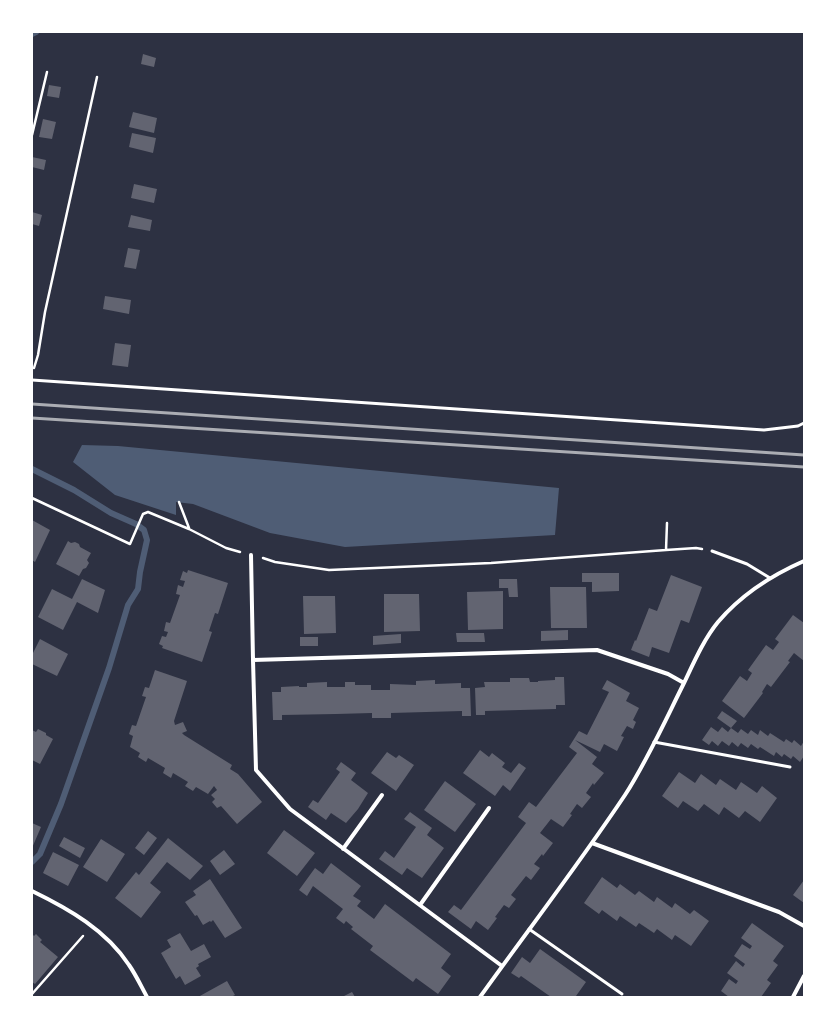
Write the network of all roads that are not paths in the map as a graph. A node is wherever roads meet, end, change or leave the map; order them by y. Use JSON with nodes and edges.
{"nodes":[{"id":1,"x":32,"y":380,"type":"edge"},
{"id":2,"x":804,"y":422,"type":"edge"},
{"id":3,"x":712,"y":551,"type":"road end"},
{"id":4,"x":251,"y":555,"type":"road end"},
{"id":5,"x":804,"y":561,"type":"edge"},
{"id":6,"x":770,"y":578,"type":"junction"},
{"id":7,"x":253,"y":660,"type":"junction"},
{"id":8,"x":684,"y":683,"type":"junction"},
{"id":9,"x":654,"y":742,"type":"junction"},
{"id":10,"x":790,"y":768,"type":"dead end"},
{"id":11,"x":382,"y":795,"type":"dead end"},
{"id":12,"x":489,"y":808,"type":"dead end"},
{"id":13,"x":592,"y":843,"type":"junction"},
{"id":14,"x":344,"y":849,"type":"junction"},
{"id":15,"x":32,"y":891,"type":"edge"},
{"id":16,"x":420,"y":905,"type":"junction"},
{"id":17,"x":804,"y":926,"type":"edge"},
{"id":18,"x":529,"y":929,"type":"junction"},
{"id":19,"x":502,"y":966,"type":"junction"},
{"id":20,"x":804,"y":976,"type":"edge"},
{"id":21,"x":622,"y":994,"type":"dead end"},
{"id":22,"x":147,"y":997,"type":"edge"},
{"id":23,"x":480,"y":997,"type":"edge"},
{"id":24,"x":793,"y":997,"type":"edge"}],
"edges":[{"from":1,"to":2,"type":"lane"},
{"from":3,"to":6,"type":"lane"},
{"from":4,"to":7,"type":"street"},
{"from":5,"to":6,"type":"street"},
{"from":6,"to":8,"type":"street"},
{"from":7,"to":8,"type":"street"},
{"from":7,"to":14,"type":"street"},
{"from":8,"to":9,"type":"street"},
{"from":9,"to":10,"type":"lane"},
{"from":9,"to":13,"type":"street"},
{"from":11,"to":14,"type":"street"},
{"from":12,"to":16,"type":"street"},
{"from":13,"to":17,"type":"street"},
{"from":13,"to":18,"type":"street"},
{"from":14,"to":16,"type":"street"},
{"from":15,"to":22,"type":"street"},
{"from":16,"to":19,"type":"street"},
{"from":18,"to":19,"type":"street"},
{"from":18,"to":21,"type":"lane"},
{"from":19,"to":23,"type":"street"},
{"from":20,"to":24,"type":"street"}]}
